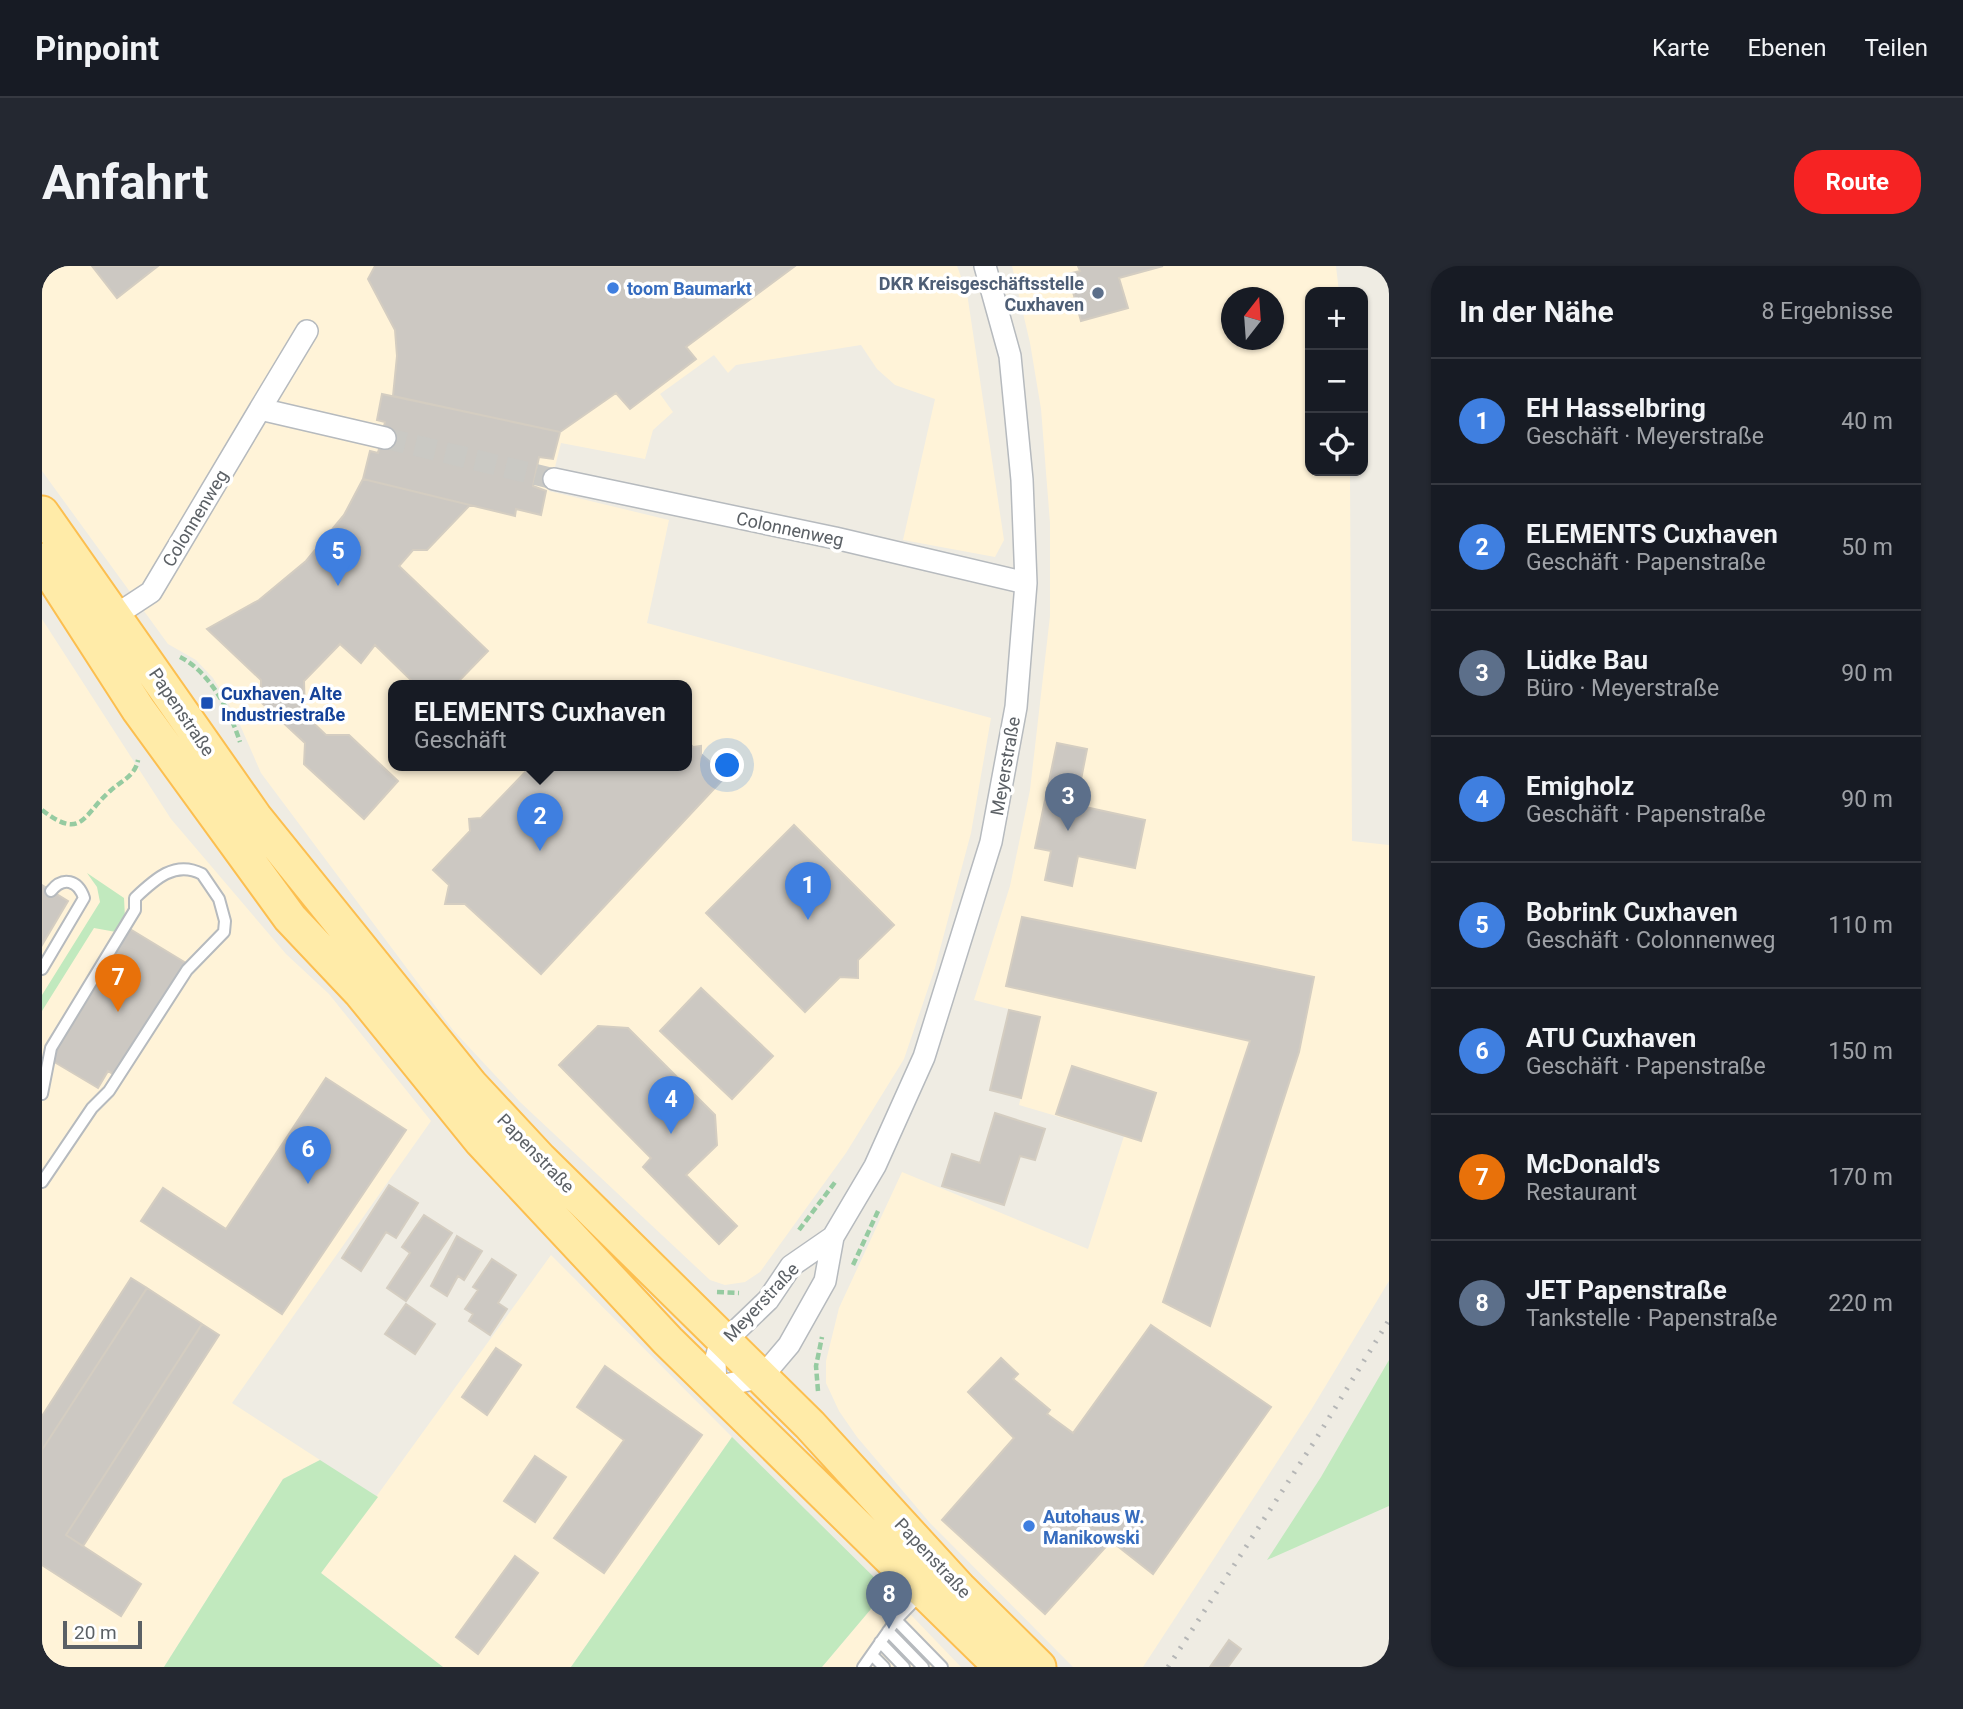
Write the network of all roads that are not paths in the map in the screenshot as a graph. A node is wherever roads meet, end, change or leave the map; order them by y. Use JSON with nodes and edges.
{"nodes":[{"id":1,"x":985,"y":266,"type":"edge"},
{"id":2,"x":307,"y":331,"type":"dead end"},
{"id":3,"x":260,"y":409,"type":"junction"},
{"id":4,"x":385,"y":439,"type":"tunnel mouth"},
{"id":5,"x":554,"y":479,"type":"tunnel mouth"},
{"id":6,"x":48,"y":521,"type":"edge"},
{"id":7,"x":42,"y":560,"type":"edge"},
{"id":8,"x":1026,"y":583,"type":"junction"},
{"id":9,"x":83,"y":595,"type":"junction"},
{"id":10,"x":116,"y":615,"type":"junction"},
{"id":11,"x":51,"y":891,"type":"dead end"},
{"id":12,"x":42,"y":969,"type":"edge"},
{"id":13,"x":42,"y":1094,"type":"edge"},
{"id":14,"x":42,"y":1182,"type":"edge"},
{"id":15,"x":833,"y":1237,"type":"junction"},
{"id":16,"x":725,"y":1340,"type":"junction"},
{"id":17,"x":760,"y":1375,"type":"junction"},
{"id":18,"x":716,"y":1387,"type":"junction"},
{"id":19,"x":923,"y":1592,"type":"junction"},
{"id":20,"x":896,"y":1620,"type":"junction"},
{"id":21,"x":888,"y":1631,"type":"junction"},
{"id":22,"x":880,"y":1642,"type":"junction"},
{"id":23,"x":872,"y":1655,"type":"junction"},
{"id":24,"x":863,"y":1667,"type":"edge"},
{"id":25,"x":884,"y":1667,"type":"edge"},
{"id":26,"x":904,"y":1667,"type":"edge"},
{"id":27,"x":923,"y":1667,"type":"edge"},
{"id":28,"x":942,"y":1667,"type":"edge"},
{"id":29,"x":1001,"y":1667,"type":"edge"},
{"id":30,"x":1039,"y":1667,"type":"edge"}],
"edges":[{"from":1,"to":8,"type":"street","name":"Meyerstraße"},
{"from":2,"to":3,"type":"street","name":"Colonnenweg"},
{"from":3,"to":4,"type":"street"},
{"from":3,"to":10,"type":"street","name":"Colonnenweg"},
{"from":5,"to":8,"type":"street","name":"Colonnenweg"},
{"from":6,"to":9,"type":"main road"},
{"from":7,"to":9,"type":"main road"},
{"from":8,"to":15,"type":"street","name":"Meyerstraße"},
{"from":9,"to":10,"type":"main road","name":"Papenstraße"},
{"from":9,"to":18,"type":"main road","name":"Papenstraße"},
{"from":10,"to":16,"type":"main road","name":"Papenstraße"},
{"from":11,"to":12,"type":"lane"},
{"from":13,"to":14,"type":"lane"},
{"from":15,"to":16,"type":"street","name":"Meyerstraße"},
{"from":15,"to":17,"type":"street","name":"Meyerstraße"},
{"from":16,"to":17,"type":"main road","name":"Papenstraße"},
{"from":16,"to":18,"type":"street","name":"Meyerstraße"},
{"from":17,"to":18,"type":"street"},
{"from":17,"to":30,"type":"main road","name":"Papenstraße"},
{"from":18,"to":19,"type":"main road","name":"Papenstraße"},
{"from":19,"to":20,"type":"lane"},
{"from":19,"to":29,"type":"main road","name":"Papenstraße"},
{"from":20,"to":21,"type":"lane"},
{"from":20,"to":28,"type":"lane"},
{"from":21,"to":22,"type":"lane"},
{"from":21,"to":27,"type":"lane"},
{"from":22,"to":23,"type":"lane"},
{"from":22,"to":26,"type":"lane"},
{"from":23,"to":24,"type":"lane"},
{"from":23,"to":25,"type":"lane"}]}
